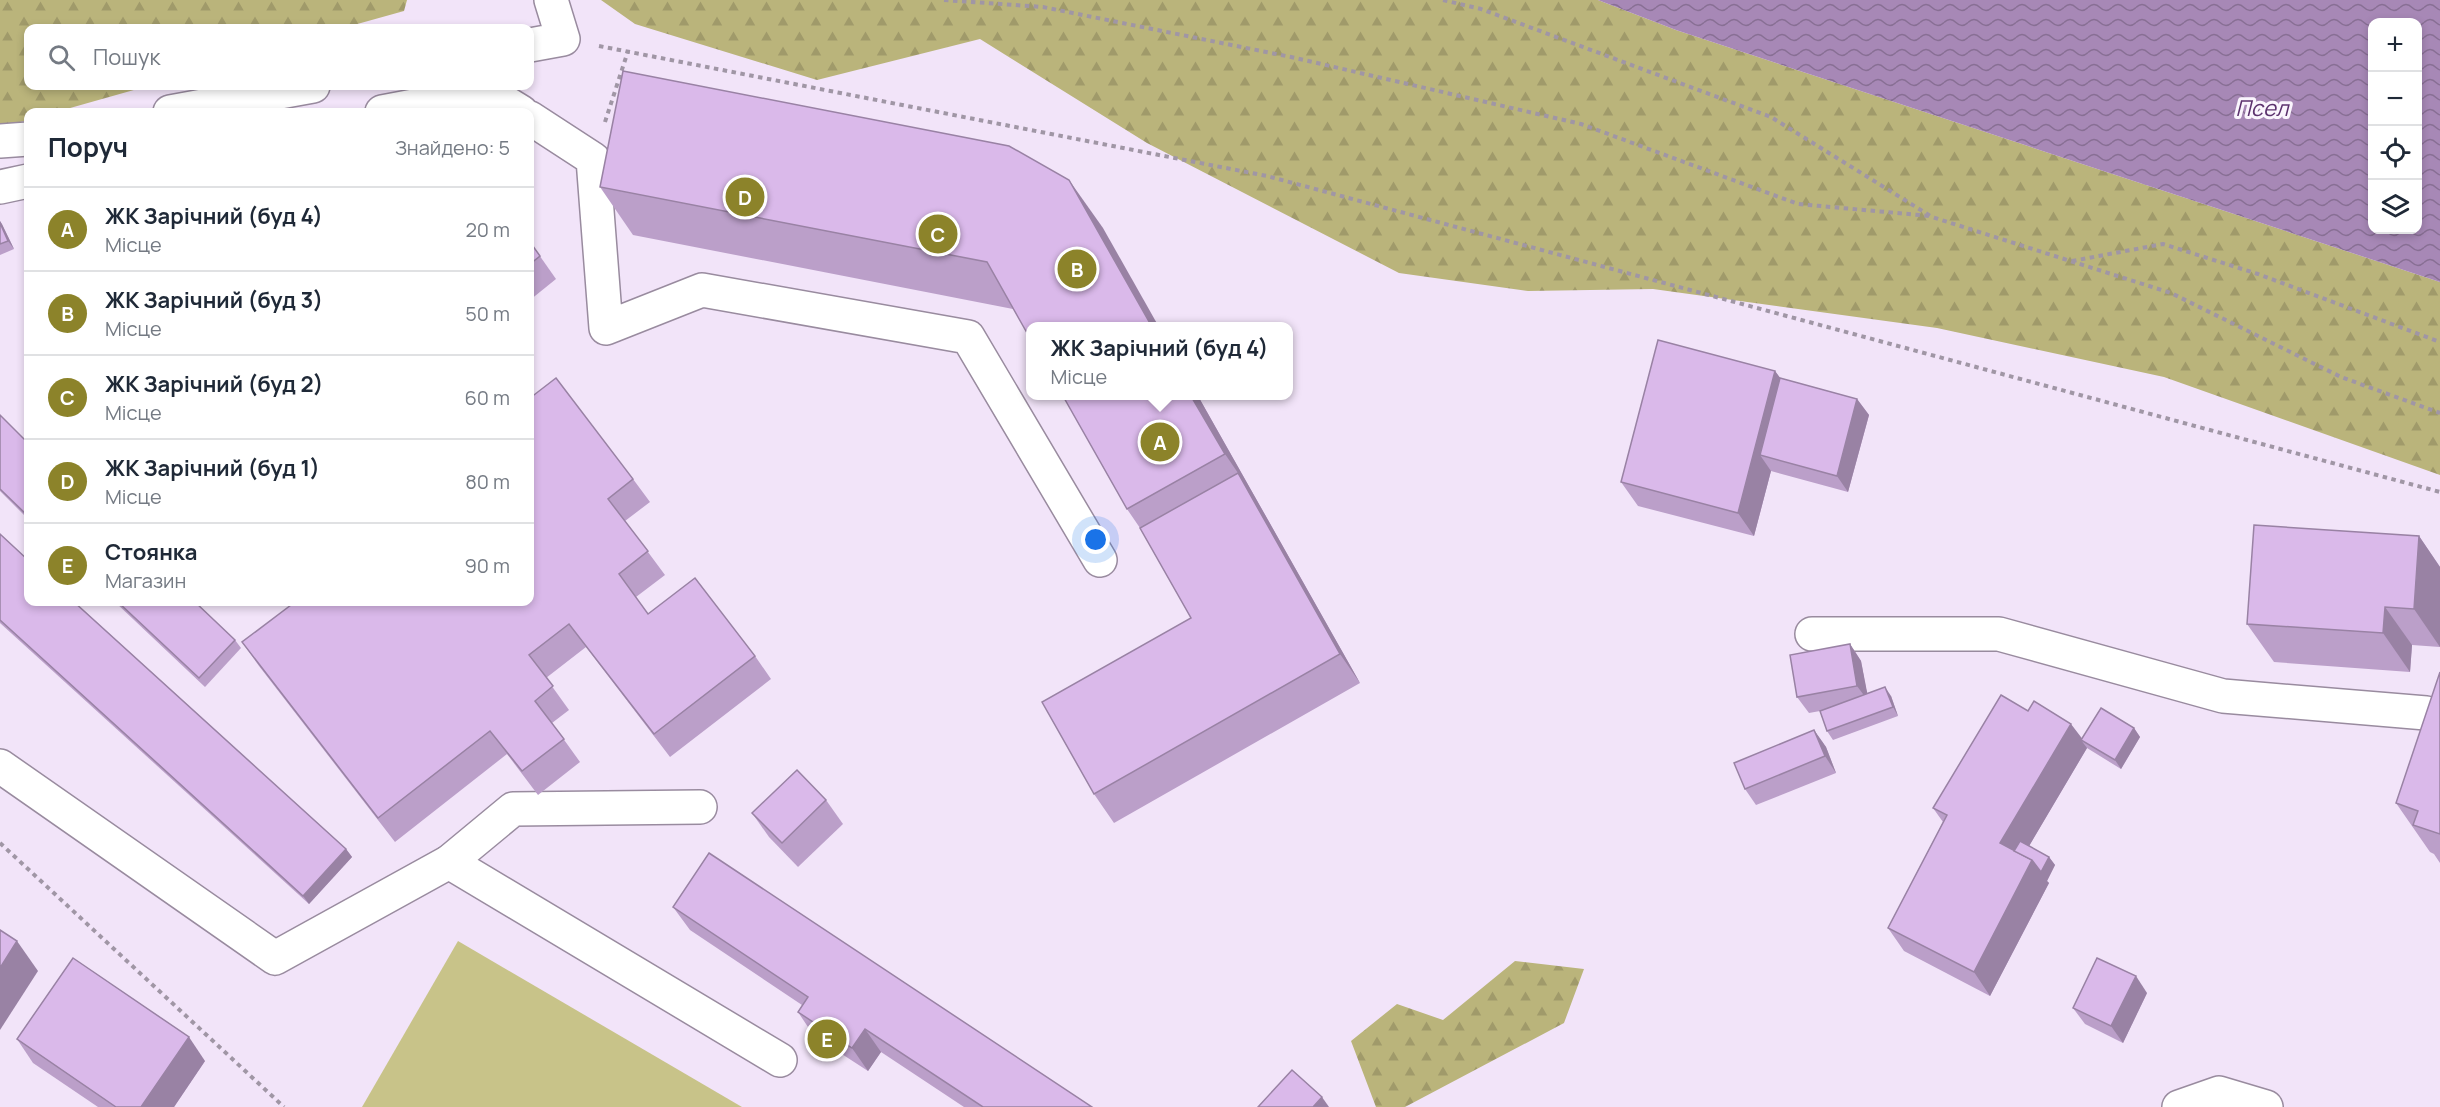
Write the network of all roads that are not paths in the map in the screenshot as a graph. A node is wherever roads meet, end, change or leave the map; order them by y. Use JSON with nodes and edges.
{"nodes":[{"id":1,"x":551,"y":0,"type":"edge"},
{"id":2,"x":534,"y":44,"type":"edge"},
{"id":3,"x":291,"y":90,"type":"edge"},
{"id":4,"x":192,"y":108,"type":"edge"},
{"id":5,"x":403,"y":108,"type":"edge"},
{"id":6,"x":514,"y":108,"type":"edge"},
{"id":7,"x":534,"y":121,"type":"edge"},
{"id":8,"x":24,"y":139,"type":"edge"},
{"id":9,"x":0,"y":141,"type":"edge"},
{"id":10,"x":24,"y":182,"type":"edge"},
{"id":11,"x":0,"y":187,"type":"edge"},
{"id":12,"x":1100,"y":560,"type":"dead end"},
{"id":13,"x":1812,"y":634,"type":"dead end"},
{"id":14,"x":2426,"y":713,"type":"edge"},
{"id":15,"x":0,"y":766,"type":"edge"},
{"id":16,"x":700,"y":807,"type":"dead end"},
{"id":17,"x":449,"y":862,"type":"junction"},
{"id":18,"x":780,"y":1060,"type":"dead end"},
{"id":19,"x":2179,"y":1107,"type":"edge"},
{"id":20,"x":2266,"y":1107,"type":"edge"}],
"edges":[{"from":1,"to":2,"type":"lane"},
{"from":3,"to":4,"type":"lane"},
{"from":5,"to":6,"type":"lane"},
{"from":7,"to":12,"type":"lane"},
{"from":8,"to":9,"type":"lane"},
{"from":10,"to":11,"type":"lane"},
{"from":13,"to":14,"type":"lane"},
{"from":15,"to":17,"type":"lane"},
{"from":16,"to":17,"type":"lane"},
{"from":17,"to":18,"type":"lane"},
{"from":19,"to":20,"type":"lane"}]}
